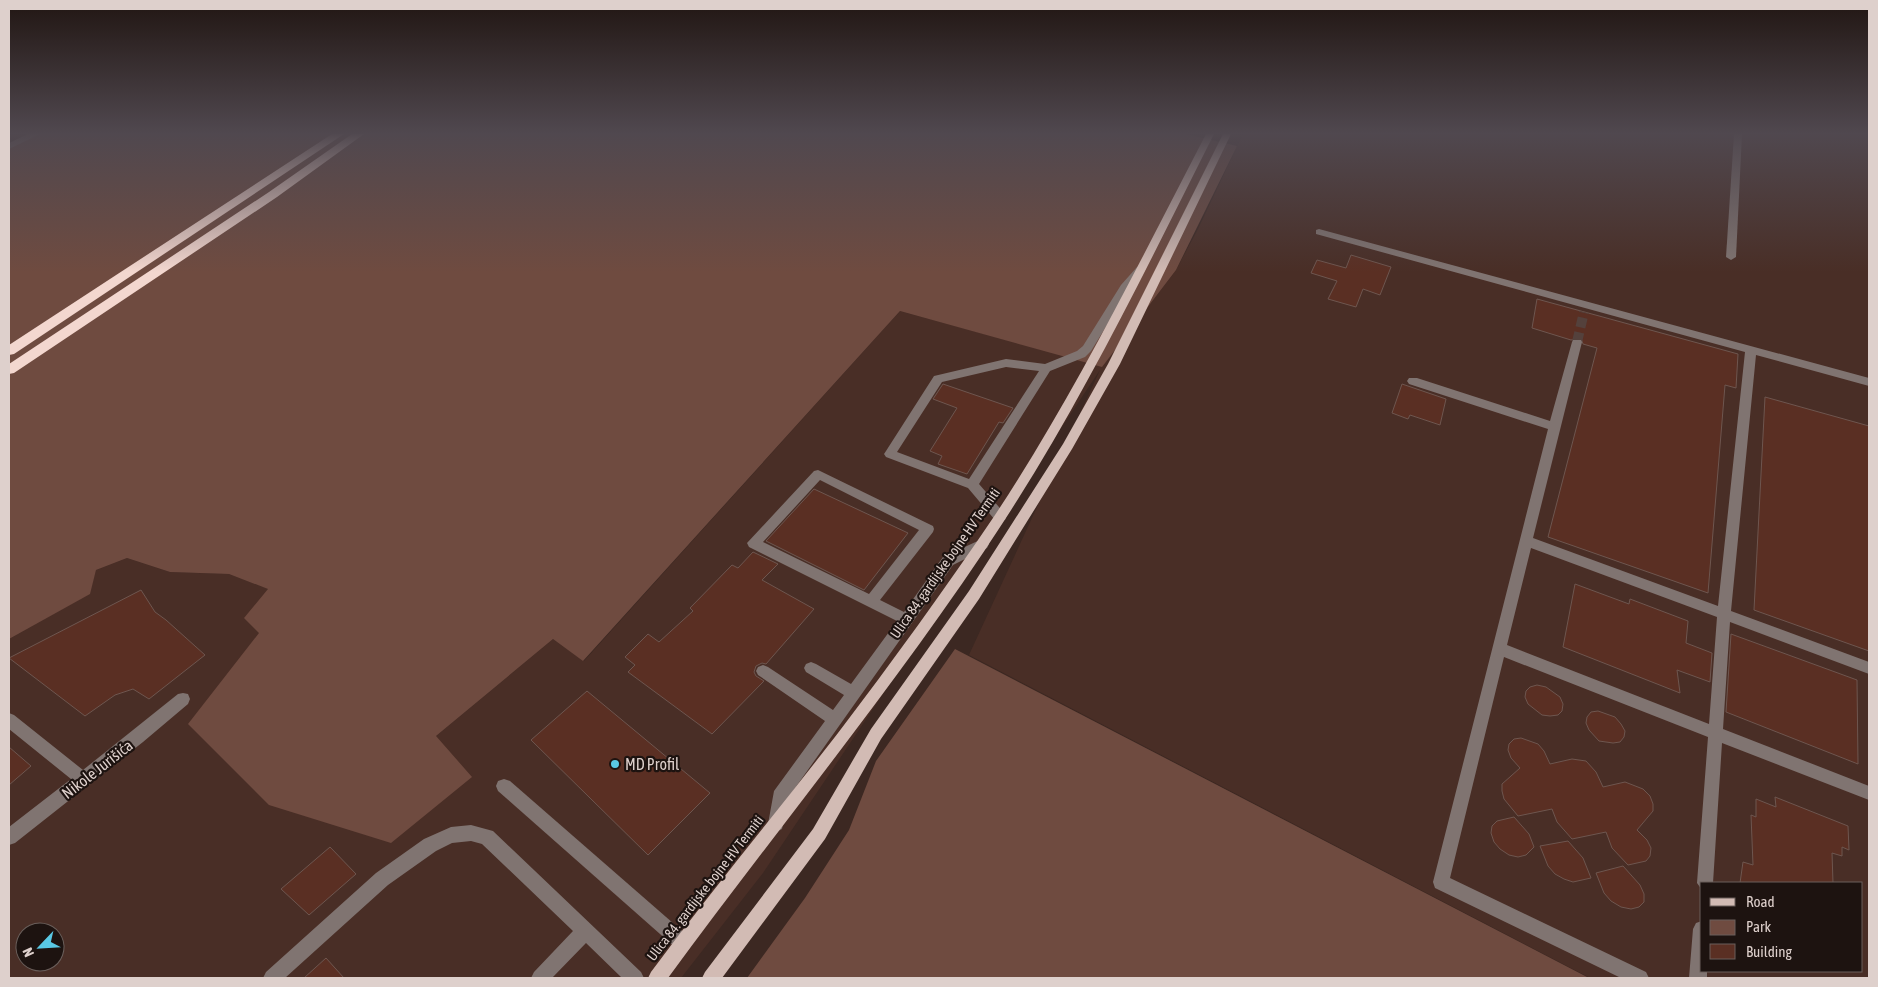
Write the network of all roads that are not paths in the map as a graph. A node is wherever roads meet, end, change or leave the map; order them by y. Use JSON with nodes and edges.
{"nodes":[{"id":1,"x":269,"y":180,"type":"edge"},
{"id":2,"x":293,"y":180,"type":"edge"},
{"id":3,"x":1187,"y":180,"type":"edge"},
{"id":4,"x":1204,"y":180,"type":"edge"},
{"id":5,"x":1735,"y":180,"type":"edge"},
{"id":6,"x":1319,"y":232,"type":"dead end"},
{"id":7,"x":1731,"y":257,"type":"dead end"},
{"id":8,"x":1141,"y":270,"type":"junction"},
{"id":9,"x":1578,"y":342,"type":"tunnel mouth"},
{"id":10,"x":1750,"y":350,"type":"junction"},
{"id":11,"x":9,"y":351,"type":"edge"},
{"id":12,"x":1046,"y":368,"type":"junction"},
{"id":13,"x":9,"y":370,"type":"edge"},
{"id":14,"x":1413,"y":381,"type":"dead end"},
{"id":15,"x":1869,"y":382,"type":"edge"},
{"id":16,"x":1554,"y":427,"type":"junction"},
{"id":17,"x":972,"y":485,"type":"junction"},
{"id":18,"x":1000,"y":517,"type":"junction"},
{"id":19,"x":1527,"y":541,"type":"junction"},
{"id":20,"x":982,"y":544,"type":"junction"},
{"id":21,"x":871,"y":601,"type":"junction"},
{"id":22,"x":1724,"y":614,"type":"junction"},
{"id":23,"x":906,"y":618,"type":"junction"},
{"id":24,"x":1500,"y":650,"type":"junction"},
{"id":25,"x":811,"y":668,"type":"dead end"},
{"id":26,"x":1869,"y":668,"type":"edge"},
{"id":27,"x":763,"y":671,"type":"dead end"},
{"id":28,"x":853,"y":693,"type":"junction"},
{"id":29,"x":183,"y":698,"type":"dead end"},
{"id":30,"x":834,"y":719,"type":"junction"},
{"id":31,"x":9,"y":720,"type":"edge"},
{"id":32,"x":1716,"y":732,"type":"junction"},
{"id":33,"x":83,"y":779,"type":"junction"},
{"id":34,"x":504,"y":786,"type":"dead end"},
{"id":35,"x":1869,"y":793,"type":"edge"},
{"id":36,"x":776,"y":824,"type":"junction"},
{"id":37,"x":9,"y":836,"type":"edge"},
{"id":38,"x":1705,"y":882,"type":"edge"},
{"id":39,"x":585,"y":931,"type":"junction"},
{"id":40,"x":683,"y":943,"type":"junction"},
{"id":41,"x":1700,"y":954,"type":"edge"},
{"id":42,"x":272,"y":978,"type":"edge"},
{"id":43,"x":540,"y":978,"type":"edge"},
{"id":44,"x":635,"y":978,"type":"edge"},
{"id":45,"x":657,"y":978,"type":"edge"},
{"id":46,"x":711,"y":978,"type":"edge"},
{"id":47,"x":1640,"y":978,"type":"edge"},
{"id":48,"x":1698,"y":978,"type":"edge"}],
"edges":[{"from":1,"to":11,"type":"highway"},
{"from":2,"to":13,"type":"highway"},
{"from":3,"to":8,"type":"main road","name":"Ulica 84. gardijske bojne HV Termiti"},
{"from":4,"to":46,"type":"main road"},
{"from":5,"to":7,"type":"street"},
{"from":6,"to":10,"type":"street"},
{"from":8,"to":12,"type":"street"},
{"from":8,"to":18,"type":"main road","name":"Ulica 84. gardijske bojne HV Termiti"},
{"from":9,"to":16,"type":"street"},
{"from":10,"to":15,"type":"street"},
{"from":10,"to":22,"type":"street"},
{"from":12,"to":17,"type":"street"},
{"from":12,"to":17,"type":"street"},
{"from":14,"to":16,"type":"street"},
{"from":16,"to":19,"type":"street"},
{"from":17,"to":18,"type":"street"},
{"from":18,"to":20,"type":"main road","name":"Ulica 84. gardijske bojne HV Termiti"},
{"from":19,"to":22,"type":"street"},
{"from":19,"to":24,"type":"street"},
{"from":20,"to":23,"type":"street"},
{"from":20,"to":36,"type":"main road","name":"Ulica 84. gardijske bojne HV Termiti"},
{"from":21,"to":21,"type":"street"},
{"from":21,"to":23,"type":"street"},
{"from":22,"to":26,"type":"street"},
{"from":22,"to":32,"type":"street"},
{"from":23,"to":28,"type":"street"},
{"from":24,"to":32,"type":"street"},
{"from":24,"to":47,"type":"street"},
{"from":25,"to":28,"type":"street"},
{"from":27,"to":30,"type":"street"},
{"from":28,"to":30,"type":"street"},
{"from":29,"to":33,"type":"street","name":"Nikole Jurišića"},
{"from":30,"to":36,"type":"street"},
{"from":31,"to":33,"type":"street"},
{"from":32,"to":35,"type":"street"},
{"from":32,"to":38,"type":"street"},
{"from":33,"to":37,"type":"street","name":"Nikole Jurišića"},
{"from":34,"to":40,"type":"street"},
{"from":36,"to":40,"type":"main road","name":"Ulica 84. gardijske bojne HV Termiti"},
{"from":39,"to":42,"type":"street"},
{"from":39,"to":43,"type":"street"},
{"from":39,"to":44,"type":"street"},
{"from":40,"to":45,"type":"main road","name":"Ulica 84. gardijske bojne HV Termiti"},
{"from":41,"to":48,"type":"street"}]}
